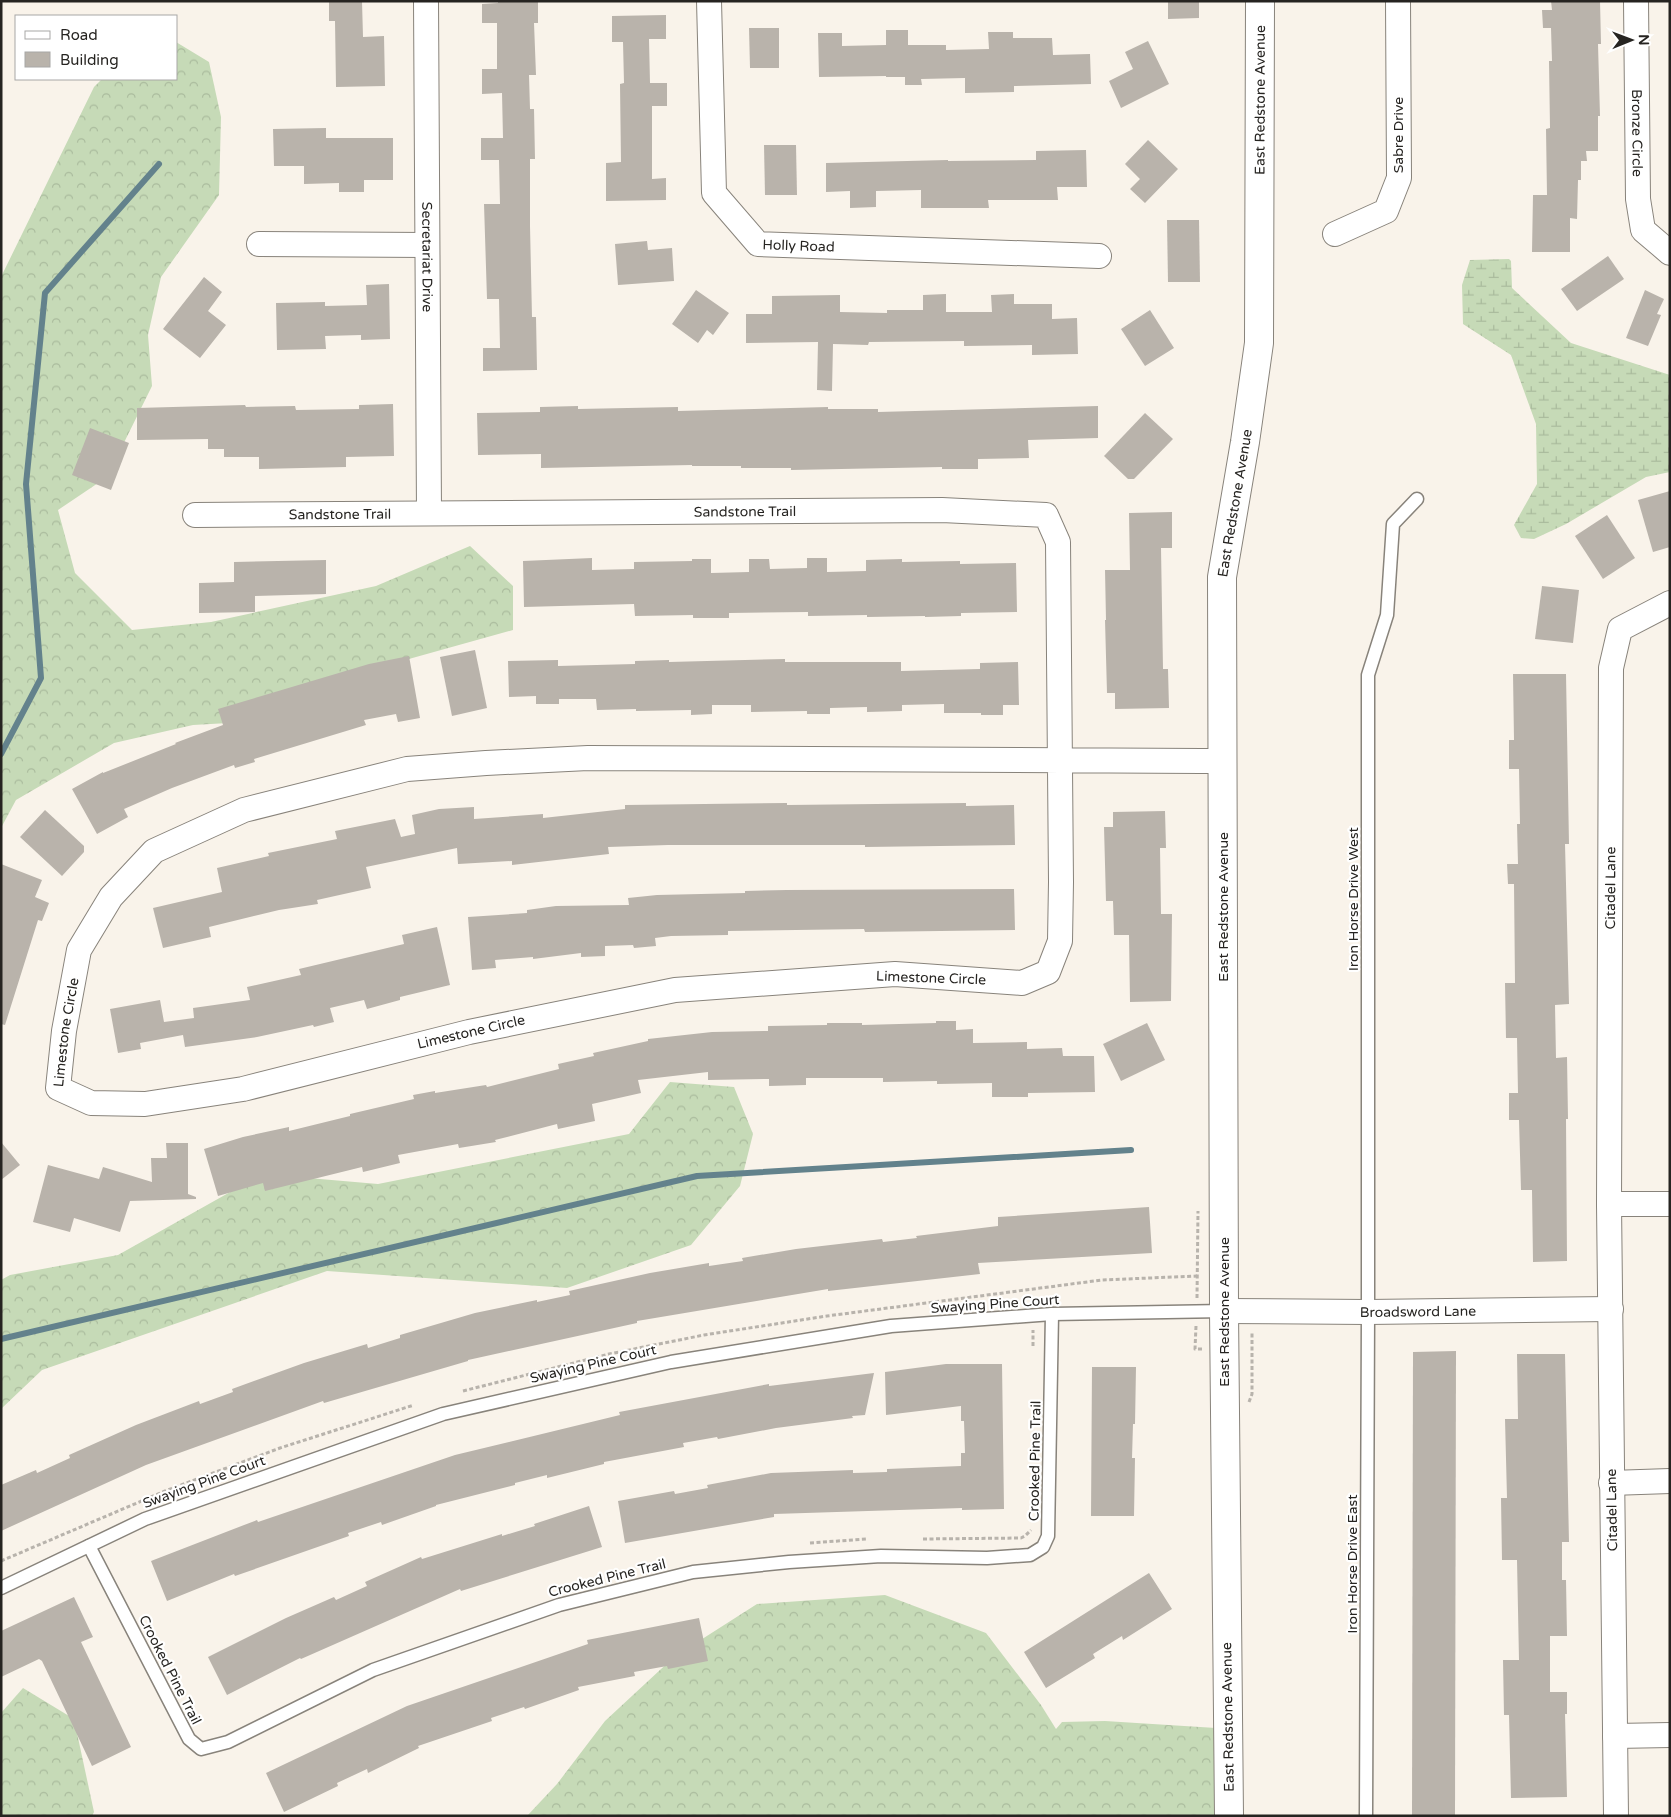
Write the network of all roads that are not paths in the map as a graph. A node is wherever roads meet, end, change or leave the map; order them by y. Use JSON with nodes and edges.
{"nodes":[{"id":1,"x":426,"y":1,"type":"edge"},
{"id":2,"x":709,"y":1,"type":"edge"},
{"id":3,"x":1260,"y":1,"type":"edge"},
{"id":4,"x":1398,"y":1,"type":"edge"},
{"id":5,"x":1636,"y":1,"type":"edge"},
{"id":6,"x":1336,"y":234,"type":"dead end"},
{"id":7,"x":259,"y":244,"type":"dead end"},
{"id":8,"x":427,"y":245,"type":"junction"},
{"id":9,"x":1670,"y":253,"type":"edge"},
{"id":10,"x":1099,"y":256,"type":"dead end"},
{"id":11,"x":1417,"y":499,"type":"dead end"},
{"id":12,"x":429,"y":513,"type":"junction"},
{"id":13,"x":195,"y":515,"type":"dead end"},
{"id":14,"x":1670,"y":603,"type":"edge"},
{"id":15,"x":1059,"y":760,"type":"junction"},
{"id":16,"x":1223,"y":761,"type":"junction"},
{"id":17,"x":1609,"y":1204,"type":"junction"},
{"id":18,"x":1670,"y":1204,"type":"edge"},
{"id":19,"x":1611,"y":1309,"type":"junction"},
{"id":20,"x":1224,"y":1311,"type":"junction"},
{"id":21,"x":1368,"y":1312,"type":"junction"},
{"id":22,"x":1052,"y":1314,"type":"junction"},
{"id":23,"x":1670,"y":1481,"type":"edge"},
{"id":24,"x":1611,"y":1483,"type":"junction"},
{"id":25,"x":89,"y":1546,"type":"junction"},
{"id":26,"x":1,"y":1588,"type":"edge"},
{"id":27,"x":1670,"y":1735,"type":"edge"},
{"id":28,"x":1615,"y":1736,"type":"junction"},
{"id":29,"x":1229,"y":1816,"type":"edge"},
{"id":30,"x":1366,"y":1816,"type":"edge"},
{"id":31,"x":1616,"y":1816,"type":"edge"}],
"edges":[{"from":1,"to":8,"type":"street","name":"Secretariat Drive"},
{"from":2,"to":10,"type":"street","name":"Holly Road"},
{"from":3,"to":16,"type":"street","name":"East Redstone Avenue"},
{"from":4,"to":6,"type":"street","name":"Sabre Drive"},
{"from":5,"to":9,"type":"street","name":"Bronze Circle"},
{"from":7,"to":8,"type":"street"},
{"from":8,"to":12,"type":"street","name":"Secretariat Drive"},
{"from":11,"to":21,"type":"lane","name":"Iron Horse Drive West"},
{"from":12,"to":13,"type":"street","name":"Sandstone Trail"},
{"from":12,"to":15,"type":"street","name":"Sandstone Trail"},
{"from":14,"to":17,"type":"street","name":"Citadel Lane"},
{"from":15,"to":15,"type":"street","name":"Limestone Circle"},
{"from":15,"to":16,"type":"street","name":"Limestone Circle"},
{"from":16,"to":20,"type":"street","name":"East Redstone Avenue"},
{"from":17,"to":18,"type":"street"},
{"from":17,"to":19,"type":"street","name":"Citadel Lane"},
{"from":19,"to":21,"type":"street","name":"Broadsword Lane"},
{"from":19,"to":24,"type":"street","name":"Citadel Lane"},
{"from":20,"to":21,"type":"street","name":"Broadsword Lane"},
{"from":20,"to":22,"type":"lane","name":"Swaying Pine Court"},
{"from":20,"to":29,"type":"street","name":"East Redstone Avenue"},
{"from":21,"to":30,"type":"lane","name":"Iron Horse Drive East"},
{"from":22,"to":25,"type":"lane","name":"Swaying Pine Court"},
{"from":22,"to":25,"type":"lane","name":"Crooked Pine Trail"},
{"from":23,"to":24,"type":"street"},
{"from":24,"to":28,"type":"street","name":"Citadel Lane"},
{"from":25,"to":26,"type":"lane","name":"Swaying Pine Court"},
{"from":27,"to":28,"type":"street"},
{"from":28,"to":31,"type":"street","name":"Citadel Lane"}]}
